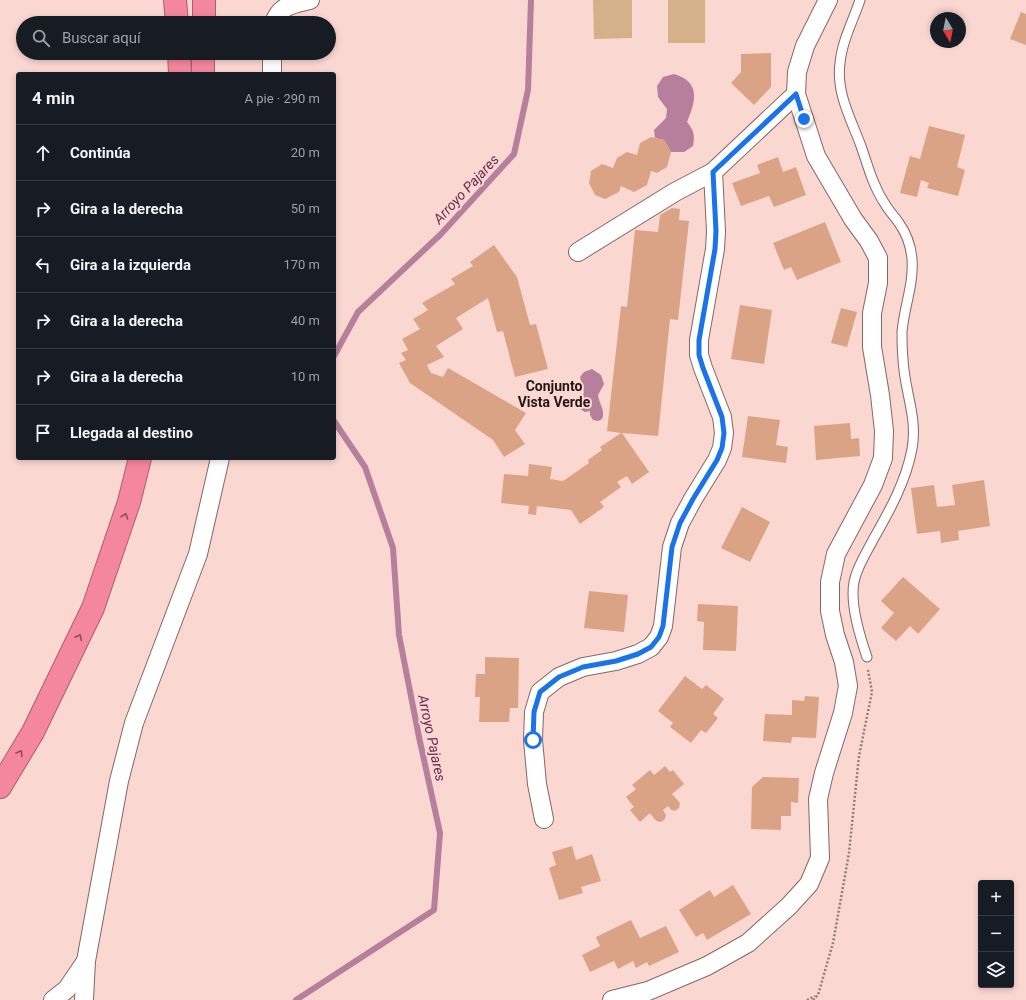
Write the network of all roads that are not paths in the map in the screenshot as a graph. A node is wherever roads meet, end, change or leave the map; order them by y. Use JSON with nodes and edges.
{"nodes":[{"id":1,"x":175,"y":0,"type":"edge"},
{"id":2,"x":204,"y":0,"type":"edge"},
{"id":3,"x":310,"y":0,"type":"edge"},
{"id":4,"x":828,"y":0,"type":"edge"},
{"id":5,"x":860,"y":0,"type":"edge"},
{"id":6,"x":176,"y":16,"type":"edge"},
{"id":7,"x":204,"y":16,"type":"edge"},
{"id":8,"x":276,"y":16,"type":"edge"},
{"id":9,"x":179,"y":60,"type":"edge"},
{"id":10,"x":203,"y":60,"type":"edge"},
{"id":11,"x":272,"y":60,"type":"edge"},
{"id":12,"x":180,"y":72,"type":"edge"},
{"id":13,"x":203,"y":72,"type":"edge"},
{"id":14,"x":272,"y":72,"type":"edge"},
{"id":15,"x":796,"y":94,"type":"junction"},
{"id":16,"x":713,"y":172,"type":"junction"},
{"id":17,"x":578,"y":252,"type":"dead end"},
{"id":18,"x":140,"y":460,"type":"edge"},
{"id":19,"x":220,"y":460,"type":"edge"},
{"id":20,"x":867,"y":657,"type":"road end"},
{"id":21,"x":0,"y":787,"type":"edge"},
{"id":22,"x":544,"y":819,"type":"dead end"},
{"id":23,"x":86,"y":961,"type":"junction"},
{"id":24,"x":53,"y":1000,"type":"edge"},
{"id":25,"x":84,"y":1000,"type":"edge"},
{"id":26,"x":612,"y":1000,"type":"edge"}],
"edges":[{"from":1,"to":6,"type":"highway"},
{"from":2,"to":7,"type":"highway"},
{"from":3,"to":8,"type":"street"},
{"from":4,"to":15,"type":"street"},
{"from":5,"to":20,"type":"lane"},
{"from":9,"to":12,"type":"highway"},
{"from":10,"to":13,"type":"highway"},
{"from":11,"to":14,"type":"street"},
{"from":15,"to":16,"type":"street"},
{"from":15,"to":26,"type":"street"},
{"from":16,"to":17,"type":"street"},
{"from":16,"to":22,"type":"street"},
{"from":21,"to":18,"type":"highway","one_way":true},
{"from":19,"to":23,"type":"street"},
{"from":23,"to":24,"type":"street"},
{"from":23,"to":25,"type":"street"}]}
